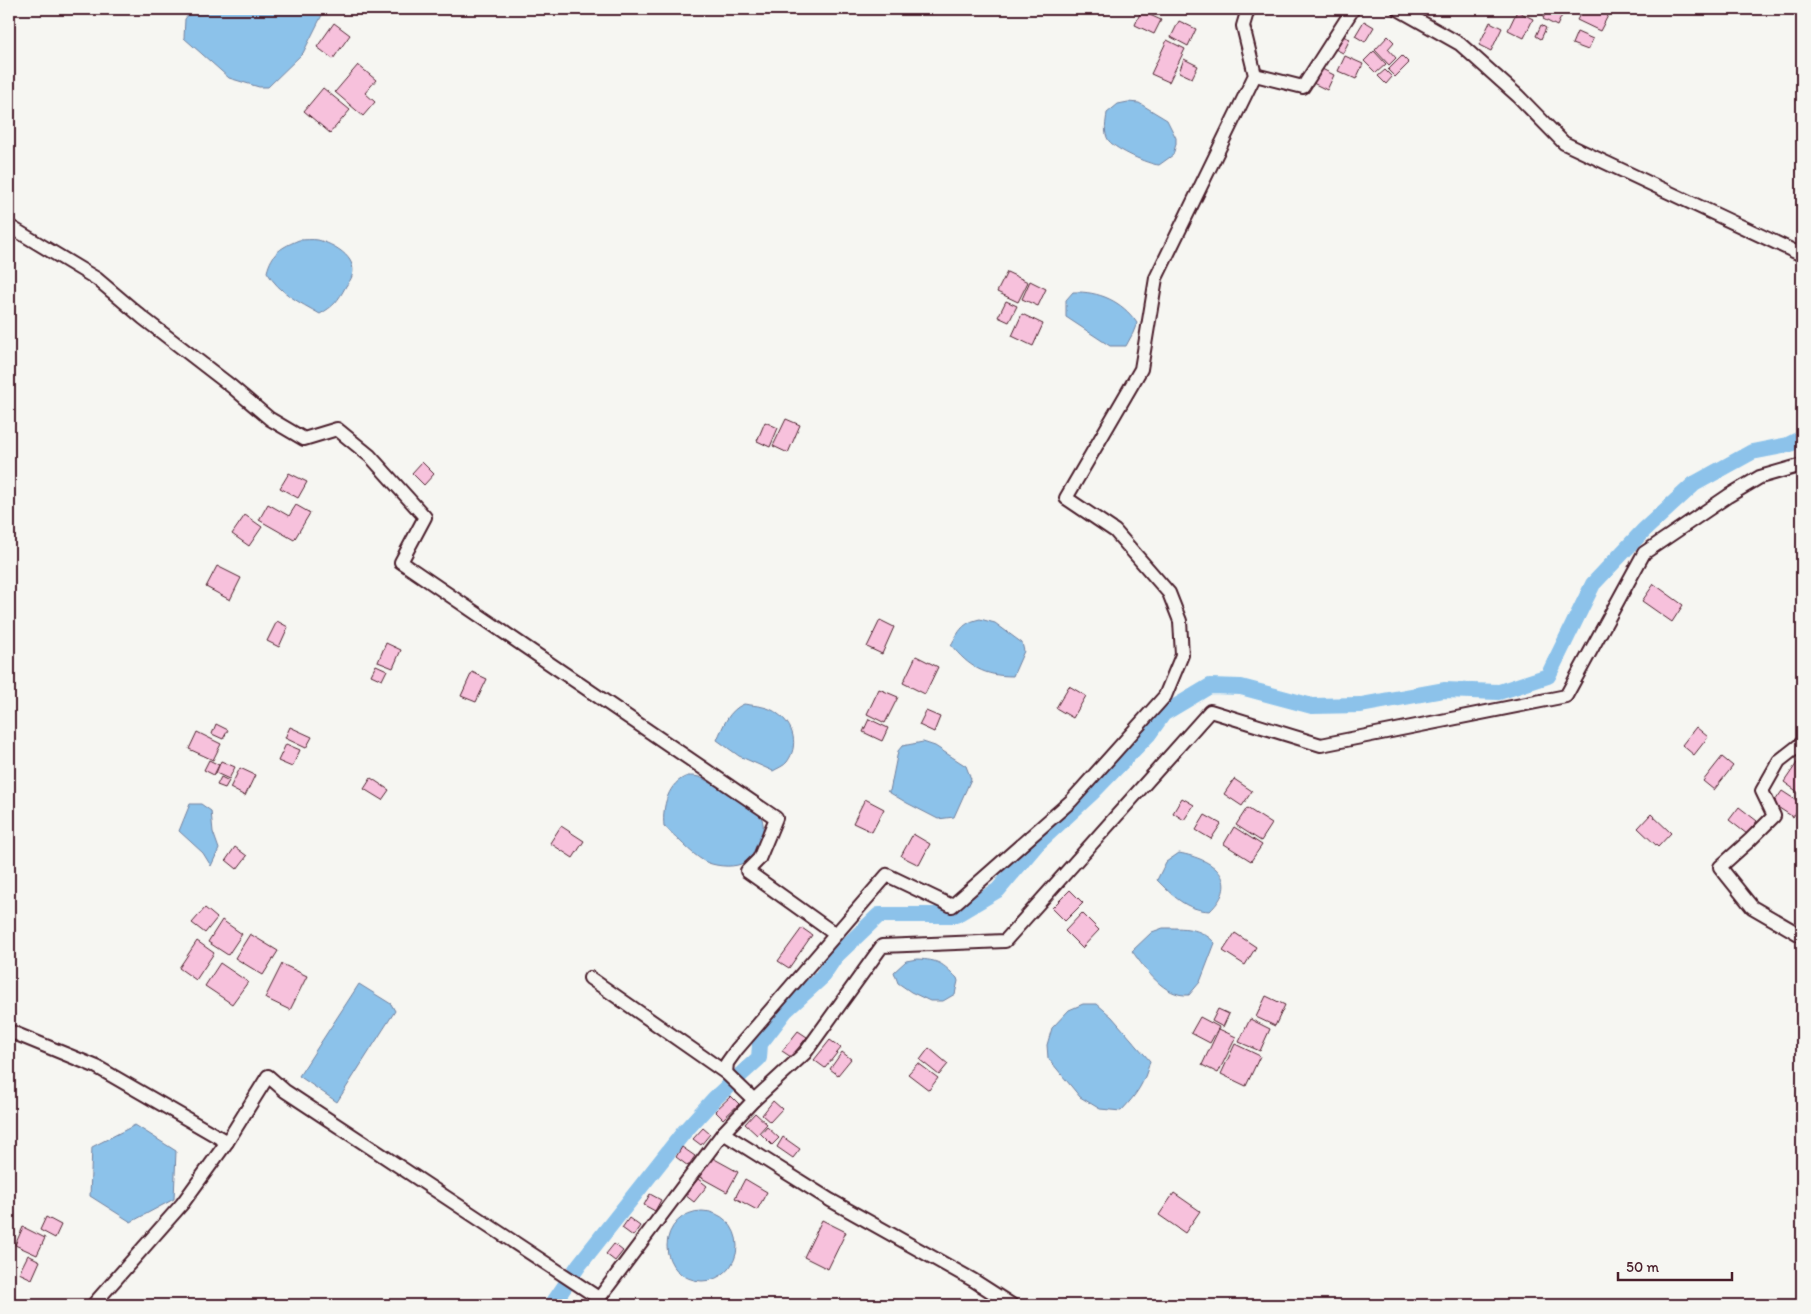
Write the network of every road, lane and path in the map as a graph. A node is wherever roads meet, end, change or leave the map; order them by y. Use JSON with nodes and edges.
{"nodes":[{"id":1,"x":1248,"y":9,"type":"edge"},
{"id":2,"x":1354,"y":9,"type":"edge"},
{"id":3,"x":1398,"y":9,"type":"edge"},
{"id":4,"x":1255,"y":75,"type":"junction"},
{"id":5,"x":9,"y":226,"type":"edge"},
{"id":6,"x":1802,"y":255,"type":"edge"},
{"id":7,"x":1802,"y":465,"type":"edge"},
{"id":8,"x":1802,"y":743,"type":"edge"},
{"id":9,"x":835,"y":934,"type":"junction"},
{"id":10,"x":1802,"y":936,"type":"edge"},
{"id":11,"x":590,"y":978,"type":"dead end"},
{"id":12,"x":9,"y":1031,"type":"edge"},
{"id":13,"x":726,"y":1073,"type":"junction"},
{"id":14,"x":753,"y":1098,"type":"junction"},
{"id":15,"x":723,"y":1133,"type":"junction"},
{"id":16,"x":227,"y":1142,"type":"junction"},
{"id":17,"x":597,"y":1302,"type":"edge"},
{"id":18,"x":93,"y":1305,"type":"edge"},
{"id":19,"x":1012,"y":1305,"type":"edge"}],
"edges":[{"from":1,"to":4,"type":"street"},
{"from":2,"to":4,"type":"street"},
{"from":3,"to":6,"type":"street"},
{"from":4,"to":9,"type":"street"},
{"from":5,"to":9,"type":"street"},
{"from":7,"to":14,"type":"street"},
{"from":8,"to":10,"type":"street"},
{"from":9,"to":13,"type":"street"},
{"from":11,"to":13,"type":"street"},
{"from":12,"to":16,"type":"street"},
{"from":13,"to":14,"type":"street"},
{"from":14,"to":15,"type":"street"},
{"from":15,"to":17,"type":"street"},
{"from":15,"to":19,"type":"street"},
{"from":16,"to":17,"type":"street"},
{"from":16,"to":18,"type":"street"}]}
